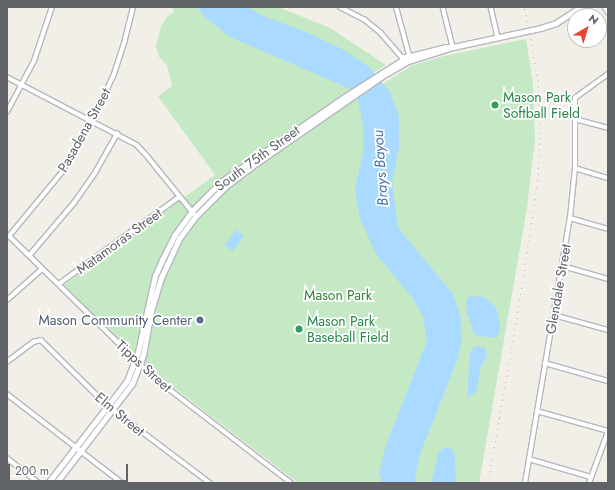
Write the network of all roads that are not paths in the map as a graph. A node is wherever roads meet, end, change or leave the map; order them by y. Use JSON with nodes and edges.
{"nodes":[{"id":1,"x":52,"y":7,"type":"edge"},
{"id":2,"x":133,"y":7,"type":"edge"},
{"id":3,"x":340,"y":7,"type":"edge"},
{"id":4,"x":396,"y":7,"type":"edge"},
{"id":5,"x":443,"y":7,"type":"edge"},
{"id":6,"x":491,"y":7,"type":"edge"},
{"id":7,"x":581,"y":7,"type":"edge"},
{"id":8,"x":605,"y":7,"type":"edge"},
{"id":9,"x":608,"y":12,"type":"edge"},
{"id":10,"x":498,"y":38,"type":"junction"},
{"id":11,"x":453,"y":47,"type":"junction"},
{"id":12,"x":408,"y":57,"type":"junction"},
{"id":13,"x":386,"y":72,"type":"junction"},
{"id":14,"x":607,"y":76,"type":"edge"},
{"id":15,"x":7,"y":77,"type":"edge"},
{"id":16,"x":22,"y":85,"type":"junction"},
{"id":17,"x":344,"y":100,"type":"junction"},
{"id":18,"x":7,"y":112,"type":"edge"},
{"id":19,"x":575,"y":118,"type":"junction"},
{"id":20,"x":92,"y":121,"type":"junction"},
{"id":21,"x":608,"y":128,"type":"edge"},
{"id":22,"x":117,"y":134,"type":"junction"},
{"id":23,"x":575,"y":168,"type":"junction"},
{"id":24,"x":608,"y":178,"type":"edge"},
{"id":25,"x":179,"y":197,"type":"junction"},
{"id":26,"x":192,"y":211,"type":"junction"},
{"id":27,"x":196,"y":216,"type":"junction"},
{"id":28,"x":570,"y":218,"type":"junction"},
{"id":29,"x":608,"y":229,"type":"edge"},
{"id":30,"x":8,"y":237,"type":"edge"},
{"id":31,"x":29,"y":256,"type":"junction"},
{"id":32,"x":563,"y":266,"type":"junction"},
{"id":33,"x":42,"y":269,"type":"junction"},
{"id":34,"x":155,"y":276,"type":"junction"},
{"id":35,"x":161,"y":278,"type":"junction"},
{"id":36,"x":608,"y":279,"type":"edge"},
{"id":37,"x":59,"y":284,"type":"junction"},
{"id":38,"x":7,"y":300,"type":"edge"},
{"id":39,"x":554,"y":315,"type":"junction"},
{"id":40,"x":608,"y":330,"type":"edge"},
{"id":41,"x":135,"y":360,"type":"junction"},
{"id":42,"x":7,"y":362,"type":"edge"},
{"id":43,"x":545,"y":363,"type":"junction"},
{"id":44,"x":140,"y":365,"type":"junction"},
{"id":45,"x":608,"y":381,"type":"edge"},
{"id":46,"x":7,"y":394,"type":"edge"},
{"id":47,"x":108,"y":406,"type":"junction"},
{"id":48,"x":112,"y":410,"type":"junction"},
{"id":49,"x":537,"y":411,"type":"junction"},
{"id":50,"x":608,"y":432,"type":"edge"},
{"id":51,"x":76,"y":447,"type":"junction"},
{"id":52,"x":80,"y":450,"type":"junction"},
{"id":53,"x":7,"y":458,"type":"edge"},
{"id":54,"x":529,"y":459,"type":"junction"},
{"id":55,"x":591,"y":477,"type":"junction"},
{"id":56,"x":39,"y":483,"type":"edge"},
{"id":57,"x":48,"y":483,"type":"edge"},
{"id":58,"x":56,"y":483,"type":"edge"},
{"id":59,"x":122,"y":483,"type":"edge"},
{"id":60,"x":210,"y":483,"type":"edge"},
{"id":61,"x":291,"y":483,"type":"edge"},
{"id":62,"x":525,"y":483,"type":"edge"},
{"id":63,"x":589,"y":483,"type":"edge"}],
"edges":[{"from":1,"to":16,"type":"street"},
{"from":2,"to":20,"type":"street","name":"Pasadena Street"},
{"from":3,"to":12,"type":"street"},
{"from":4,"to":12,"type":"street"},
{"from":5,"to":11,"type":"street"},
{"from":6,"to":10,"type":"street"},
{"from":7,"to":10,"type":"main road","name":"South 75th Street"},
{"from":8,"to":9,"type":"street"},
{"from":10,"to":11,"type":"main road","name":"South 75th Street"},
{"from":11,"to":12,"type":"main road","name":"South 75th Street"},
{"from":11,"to":13,"type":"main road","name":"South 75th Street"},
{"from":12,"to":13,"type":"main road","name":"South 75th Street"},
{"from":13,"to":17,"type":"main road","name":"South 75th Street"},
{"from":14,"to":19,"type":"street","name":"Glendale Street"},
{"from":15,"to":16,"type":"street"},
{"from":16,"to":18,"type":"street"},
{"from":16,"to":20,"type":"street"},
{"from":17,"to":26,"type":"main road","name":"South 75th Street"},
{"from":17,"to":27,"type":"main road","name":"South 75th Street"},
{"from":19,"to":21,"type":"street"},
{"from":19,"to":23,"type":"street","name":"Glendale Street"},
{"from":20,"to":22,"type":"street"},
{"from":20,"to":30,"type":"street","name":"Pasadena Street"},
{"from":22,"to":25,"type":"street"},
{"from":22,"to":31,"type":"street"},
{"from":23,"to":24,"type":"street"},
{"from":23,"to":28,"type":"street","name":"Glendale Street"},
{"from":25,"to":26,"type":"street"},
{"from":25,"to":37,"type":"street","name":"Matamoras Street"},
{"from":26,"to":27,"type":"street"},
{"from":26,"to":34,"type":"main road","name":"South 75th Street"},
{"from":27,"to":35,"type":"main road","name":"South 75th Street"},
{"from":28,"to":29,"type":"street"},
{"from":28,"to":32,"type":"street","name":"Glendale Street"},
{"from":30,"to":31,"type":"street","name":"Tipps Street"},
{"from":31,"to":33,"type":"street","name":"Tipps Street"},
{"from":32,"to":36,"type":"street"},
{"from":32,"to":39,"type":"street","name":"Glendale Street"},
{"from":33,"to":37,"type":"street","name":"Tipps Street"},
{"from":33,"to":38,"type":"street"},
{"from":34,"to":35,"type":"main road"},
{"from":34,"to":41,"type":"main road","name":"South 75th Street"},
{"from":35,"to":44,"type":"main road","name":"South 75th Street"},
{"from":37,"to":41,"type":"street","name":"Tipps Street"},
{"from":39,"to":40,"type":"street"},
{"from":39,"to":43,"type":"street","name":"Glendale Street"},
{"from":41,"to":44,"type":"street","name":"Tipps Street"},
{"from":41,"to":47,"type":"main road","name":"South 75th Street"},
{"from":42,"to":47,"type":"street","name":"Elm Street"},
{"from":43,"to":45,"type":"street"},
{"from":43,"to":49,"type":"street","name":"Glendale Street"},
{"from":44,"to":48,"type":"main road","name":"South 75th Street"},
{"from":44,"to":61,"type":"street","name":"Tipps Street"},
{"from":46,"to":51,"type":"street"},
{"from":47,"to":48,"type":"street","name":"Elm Street"},
{"from":47,"to":51,"type":"main road","name":"South 75th Street"},
{"from":48,"to":52,"type":"main road","name":"South 75th Street"},
{"from":48,"to":60,"type":"street","name":"Elm Street"},
{"from":49,"to":50,"type":"street"},
{"from":49,"to":54,"type":"street","name":"Glendale Street"},
{"from":50,"to":55,"type":"street"},
{"from":51,"to":52,"type":"street"},
{"from":51,"to":57,"type":"main road","name":"South 75th Street"},
{"from":52,"to":58,"type":"main road","name":"South 75th Street"},
{"from":52,"to":59,"type":"street"},
{"from":53,"to":56,"type":"street"},
{"from":54,"to":55,"type":"street"},
{"from":54,"to":62,"type":"street","name":"Glendale Street"},
{"from":55,"to":63,"type":"street"}]}
